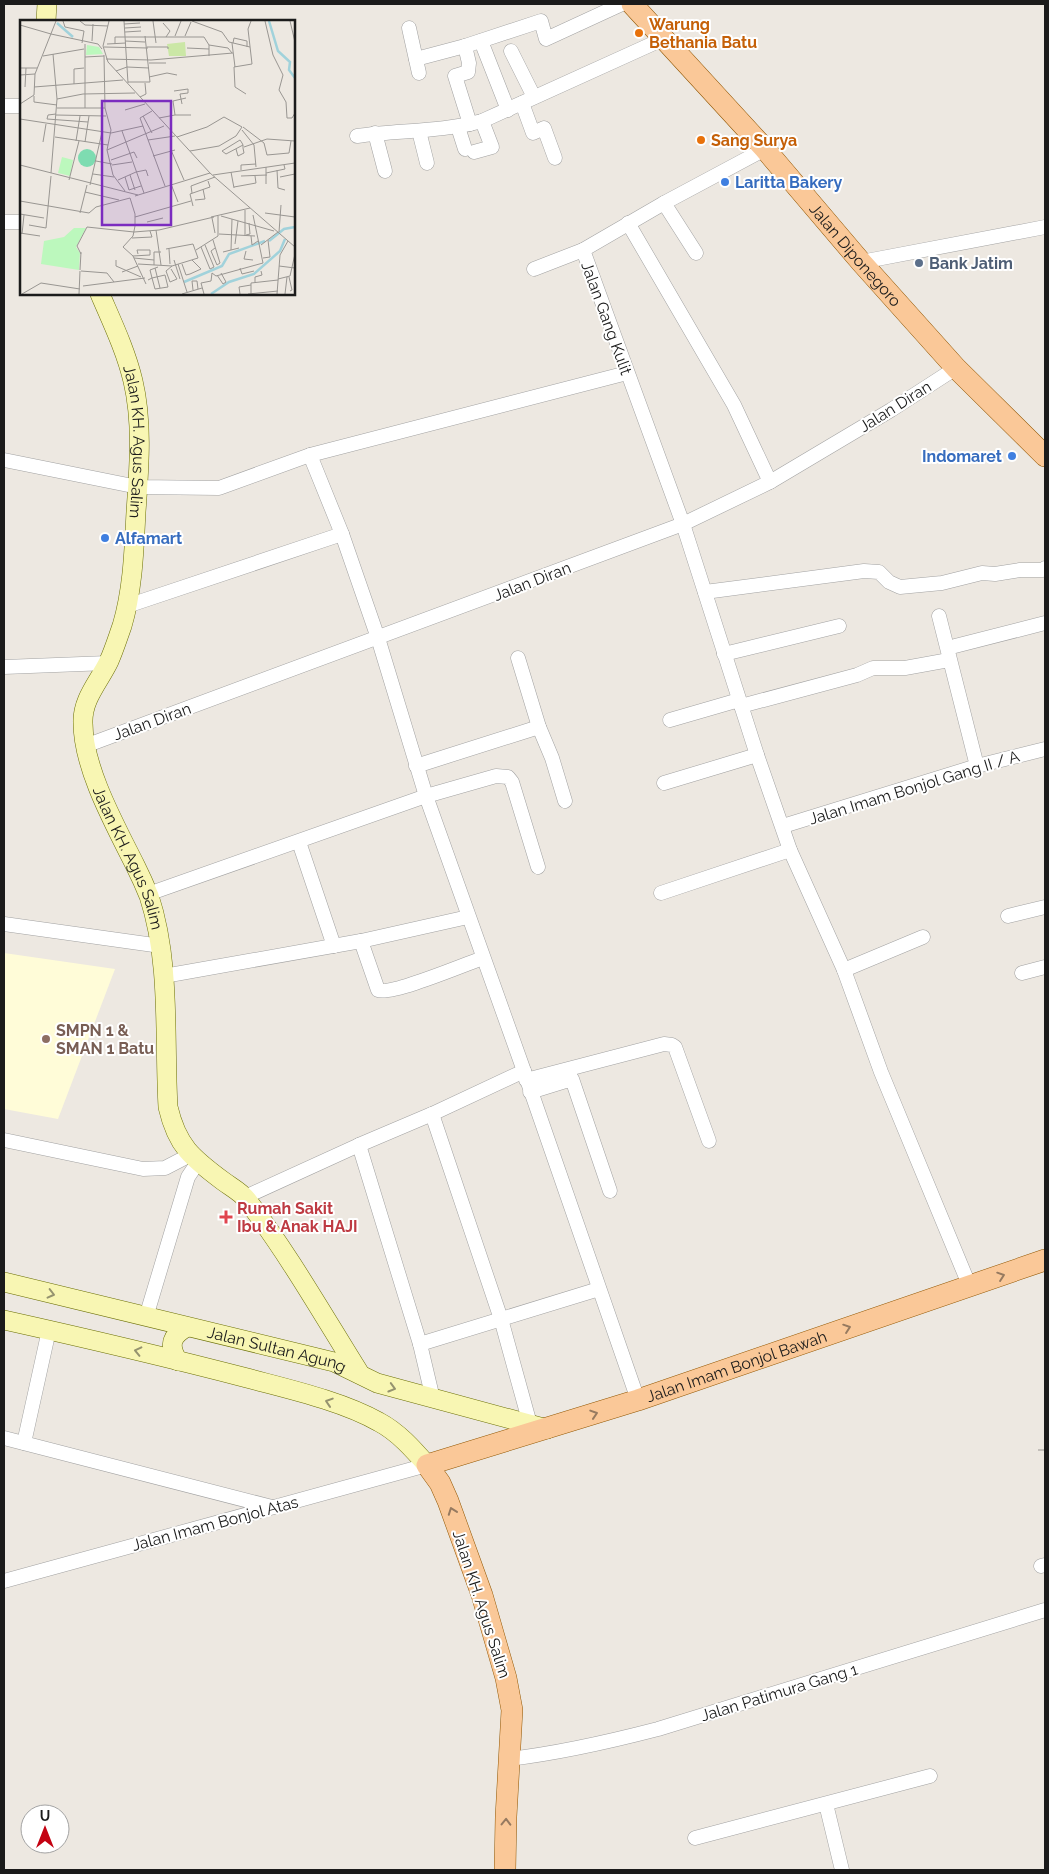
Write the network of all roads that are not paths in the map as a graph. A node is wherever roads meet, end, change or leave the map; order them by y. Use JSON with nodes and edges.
{"nodes":[{"id":1,"x":47,"y":4,"type":"edge"},
{"id":2,"x":622,"y":4,"type":"edge"},
{"id":3,"x":632,"y":4,"type":"edge"},
{"id":4,"x":46,"y":20,"type":"edge"},
{"id":5,"x":408,"y":28,"type":"dead end"},
{"id":6,"x":663,"y":39,"type":"junction"},
{"id":7,"x":481,"y":41,"type":"junction"},
{"id":8,"x":465,"y":46,"type":"junction"},
{"id":9,"x":510,"y":51,"type":"dead end"},
{"id":10,"x":416,"y":59,"type":"junction"},
{"id":11,"x":419,"y":73,"type":"dead end"},
{"id":12,"x":528,"y":100,"type":"junction"},
{"id":13,"x":4,"y":106,"type":"edge"},
{"id":14,"x":20,"y":106,"type":"edge"},
{"id":15,"x":508,"y":110,"type":"junction"},
{"id":16,"x":470,"y":124,"type":"junction"},
{"id":17,"x":419,"y":131,"type":"junction"},
{"id":18,"x":375,"y":134,"type":"junction"},
{"id":19,"x":357,"y":136,"type":"dead end"},
{"id":20,"x":765,"y":149,"type":"junction"},
{"id":21,"x":555,"y":158,"type":"dead end"},
{"id":22,"x":427,"y":163,"type":"dead end"},
{"id":23,"x":384,"y":171,"type":"dead end"},
{"id":24,"x":664,"y":203,"type":"junction"},
{"id":25,"x":4,"y":222,"type":"edge"},
{"id":26,"x":20,"y":222,"type":"edge"},
{"id":27,"x":628,"y":224,"type":"junction"},
{"id":28,"x":1045,"y":227,"type":"edge"},
{"id":29,"x":583,"y":250,"type":"junction"},
{"id":30,"x":696,"y":253,"type":"dead end"},
{"id":31,"x":861,"y":262,"type":"junction"},
{"id":32,"x":534,"y":269,"type":"dead end"},
{"id":33,"x":100,"y":295,"type":"edge"},
{"id":34,"x":956,"y":368,"type":"junction"},
{"id":35,"x":627,"y":373,"type":"junction"},
{"id":36,"x":310,"y":455,"type":"junction"},
{"id":37,"x":1045,"y":456,"type":"edge"},
{"id":38,"x":4,"y":460,"type":"edge"},
{"id":39,"x":770,"y":482,"type":"junction"},
{"id":40,"x":138,"y":487,"type":"junction"},
{"id":41,"x":683,"y":524,"type":"junction"},
{"id":42,"x":342,"y":534,"type":"junction"},
{"id":43,"x":1045,"y":568,"type":"edge"},
{"id":44,"x":705,"y":592,"type":"junction"},
{"id":45,"x":127,"y":606,"type":"junction"},
{"id":46,"x":939,"y":616,"type":"dead end"},
{"id":47,"x":1045,"y":623,"type":"edge"},
{"id":48,"x":839,"y":626,"type":"dead end"},
{"id":49,"x":378,"y":638,"type":"junction"},
{"id":50,"x":955,"y":646,"type":"dead end"},
{"id":51,"x":724,"y":654,"type":"junction"},
{"id":52,"x":518,"y":658,"type":"dead end"},
{"id":53,"x":949,"y":660,"type":"junction"},
{"id":54,"x":108,"y":663,"type":"junction"},
{"id":55,"x":4,"y":667,"type":"edge"},
{"id":56,"x":740,"y":703,"type":"junction"},
{"id":57,"x":670,"y":720,"type":"dead end"},
{"id":58,"x":539,"y":727,"type":"junction"},
{"id":59,"x":85,"y":746,"type":"junction"},
{"id":60,"x":1045,"y":749,"type":"edge"},
{"id":61,"x":757,"y":755,"type":"junction"},
{"id":62,"x":416,"y":766,"type":"junction"},
{"id":63,"x":977,"y":766,"type":"junction"},
{"id":64,"x":664,"y":783,"type":"dead end"},
{"id":65,"x":426,"y":796,"type":"junction"},
{"id":66,"x":565,"y":801,"type":"dead end"},
{"id":67,"x":783,"y":826,"type":"junction"},
{"id":68,"x":299,"y":842,"type":"junction"},
{"id":69,"x":790,"y":850,"type":"junction"},
{"id":70,"x":538,"y":867,"type":"dead end"},
{"id":71,"x":660,"y":893,"type":"dead end"},
{"id":72,"x":148,"y":894,"type":"junction"},
{"id":73,"x":1045,"y":907,"type":"edge"},
{"id":74,"x":1008,"y":916,"type":"dead end"},
{"id":75,"x":468,"y":917,"type":"junction"},
{"id":76,"x":4,"y":924,"type":"edge"},
{"id":77,"x":923,"y":937,"type":"dead end"},
{"id":78,"x":361,"y":941,"type":"junction"},
{"id":79,"x":161,"y":946,"type":"junction"},
{"id":80,"x":334,"y":946,"type":"junction"},
{"id":81,"x":483,"y":958,"type":"junction"},
{"id":82,"x":1045,"y":967,"type":"edge"},
{"id":83,"x":844,"y":970,"type":"junction"},
{"id":84,"x":1022,"y":973,"type":"dead end"},
{"id":85,"x":164,"y":976,"type":"junction"},
{"id":86,"x":527,"y":1081,"type":"junction"},
{"id":87,"x":432,"y":1114,"type":"junction"},
{"id":88,"x":4,"y":1140,"type":"edge"},
{"id":89,"x":710,"y":1141,"type":"dead end"},
{"id":90,"x":359,"y":1145,"type":"junction"},
{"id":91,"x":194,"y":1158,"type":"junction"},
{"id":92,"x":610,"y":1191,"type":"dead end"},
{"id":93,"x":245,"y":1197,"type":"junction"},
{"id":94,"x":1045,"y":1260,"type":"edge"},
{"id":95,"x":4,"y":1282,"type":"edge"},
{"id":96,"x":970,"y":1287,"type":"junction"},
{"id":97,"x":599,"y":1289,"type":"junction"},
{"id":98,"x":146,"y":1317,"type":"junction"},
{"id":99,"x":501,"y":1319,"type":"junction"},
{"id":100,"x":4,"y":1320,"type":"edge"},
{"id":101,"x":187,"y":1327,"type":"junction"},
{"id":102,"x":49,"y":1330,"type":"junction"},
{"id":103,"x":420,"y":1344,"type":"junction"},
{"id":104,"x":178,"y":1360,"type":"junction"},
{"id":105,"x":360,"y":1374,"type":"junction"},
{"id":106,"x":432,"y":1399,"type":"junction"},
{"id":107,"x":638,"y":1400,"type":"junction"},
{"id":108,"x":486,"y":1413,"type":"junction"},
{"id":109,"x":539,"y":1426,"type":"junction"},
{"id":110,"x":4,"y":1438,"type":"edge"},
{"id":111,"x":24,"y":1443,"type":"junction"},
{"id":112,"x":483,"y":1447,"type":"junction"},
{"id":113,"x":427,"y":1465,"type":"junction"},
{"id":114,"x":274,"y":1508,"type":"junction"},
{"id":115,"x":4,"y":1581,"type":"edge"},
{"id":116,"x":1045,"y":1610,"type":"edge"},
{"id":117,"x":509,"y":1759,"type":"junction"},
{"id":118,"x":930,"y":1776,"type":"dead end"},
{"id":119,"x":826,"y":1804,"type":"junction"},
{"id":120,"x":695,"y":1838,"type":"dead end"},
{"id":121,"x":505,"y":1870,"type":"edge"},
{"id":122,"x":842,"y":1870,"type":"edge"}],
"edges":[{"from":1,"to":4,"type":"street"},
{"from":2,"to":7,"type":"street"},
{"from":3,"to":6,"type":"main road","name":"Jalan Diponegoro"},
{"from":5,"to":10,"type":"street"},
{"from":6,"to":12,"type":"street"},
{"from":6,"to":20,"type":"main road","name":"Jalan Diponegoro"},
{"from":7,"to":8,"type":"street"},
{"from":7,"to":15,"type":"street"},
{"from":8,"to":10,"type":"street"},
{"from":8,"to":16,"type":"street"},
{"from":9,"to":12,"type":"street"},
{"from":10,"to":11,"type":"street"},
{"from":12,"to":15,"type":"street"},
{"from":12,"to":21,"type":"street"},
{"from":13,"to":14,"type":"street"},
{"from":15,"to":16,"type":"street"},
{"from":16,"to":16,"type":"street"},
{"from":16,"to":17,"type":"street"},
{"from":17,"to":18,"type":"street"},
{"from":17,"to":22,"type":"street"},
{"from":18,"to":19,"type":"street"},
{"from":18,"to":23,"type":"street"},
{"from":20,"to":24,"type":"street","name":"Jalan Gang Kulit"},
{"from":20,"to":31,"type":"main road","name":"Jalan Diponegoro"},
{"from":24,"to":27,"type":"street","name":"Jalan Gang Kulit"},
{"from":24,"to":30,"type":"street"},
{"from":25,"to":26,"type":"street"},
{"from":27,"to":29,"type":"street","name":"Jalan Gang Kulit"},
{"from":27,"to":39,"type":"street"},
{"from":28,"to":31,"type":"street"},
{"from":29,"to":32,"type":"street"},
{"from":29,"to":35,"type":"street","name":"Jalan Gang Kulit"},
{"from":31,"to":34,"type":"main road","name":"Jalan Diponegoro"},
{"from":33,"to":40,"type":"street","name":"Jalan KH. Agus Salim"},
{"from":34,"to":37,"type":"main road","name":"Jalan Diponegoro"},
{"from":34,"to":39,"type":"street","name":"Jalan Diran"},
{"from":35,"to":36,"type":"street"},
{"from":35,"to":41,"type":"street","name":"Jalan Gang Kulit"},
{"from":36,"to":40,"type":"street"},
{"from":36,"to":42,"type":"street"},
{"from":38,"to":40,"type":"street"},
{"from":39,"to":41,"type":"street","name":"Jalan Diran"},
{"from":40,"to":45,"type":"street","name":"Jalan KH. Agus Salim"},
{"from":41,"to":44,"type":"street","name":"Jalan Gang Kulit"},
{"from":41,"to":49,"type":"street","name":"Jalan Diran"},
{"from":42,"to":45,"type":"street"},
{"from":42,"to":49,"type":"street"},
{"from":43,"to":44,"type":"street"},
{"from":44,"to":51,"type":"street","name":"Jalan Gang Kulit"},
{"from":45,"to":54,"type":"street","name":"Jalan KH. Agus Salim"},
{"from":46,"to":53,"type":"street"},
{"from":47,"to":50,"type":"street"},
{"from":48,"to":51,"type":"street"},
{"from":49,"to":59,"type":"street","name":"Jalan Diran"},
{"from":49,"to":62,"type":"street"},
{"from":51,"to":56,"type":"street","name":"Jalan Gang Kulit"},
{"from":52,"to":58,"type":"street"},
{"from":53,"to":56,"type":"street"},
{"from":53,"to":63,"type":"street"},
{"from":54,"to":55,"type":"street"},
{"from":54,"to":59,"type":"street","name":"Jalan KH. Agus Salim"},
{"from":56,"to":57,"type":"street"},
{"from":56,"to":61,"type":"street","name":"Jalan Gang Kulit"},
{"from":58,"to":62,"type":"street"},
{"from":58,"to":66,"type":"street"},
{"from":59,"to":72,"type":"street","name":"Jalan KH. Agus Salim"},
{"from":60,"to":63,"type":"street","name":"Jalan Imam Bonjol Gang II / A"},
{"from":61,"to":64,"type":"street"},
{"from":61,"to":67,"type":"street","name":"Jalan Gang Kulit"},
{"from":62,"to":65,"type":"street"},
{"from":63,"to":67,"type":"street","name":"Jalan Imam Bonjol Gang II / A"},
{"from":65,"to":68,"type":"street"},
{"from":65,"to":70,"type":"street"},
{"from":65,"to":75,"type":"street"},
{"from":67,"to":69,"type":"street","name":"Jalan Gang Kulit"},
{"from":68,"to":72,"type":"street"},
{"from":68,"to":80,"type":"street"},
{"from":69,"to":71,"type":"street"},
{"from":69,"to":83,"type":"street","name":"Jalan Gang Kulit"},
{"from":72,"to":79,"type":"street","name":"Jalan KH. Agus Salim"},
{"from":73,"to":74,"type":"street"},
{"from":75,"to":78,"type":"street"},
{"from":75,"to":81,"type":"street"},
{"from":76,"to":79,"type":"street"},
{"from":77,"to":83,"type":"street"},
{"from":78,"to":80,"type":"street"},
{"from":78,"to":81,"type":"street"},
{"from":79,"to":85,"type":"street","name":"Jalan KH. Agus Salim"},
{"from":80,"to":85,"type":"street"},
{"from":81,"to":86,"type":"street"},
{"from":82,"to":84,"type":"street"},
{"from":83,"to":96,"type":"street","name":"Jalan Gang Kulit"},
{"from":85,"to":91,"type":"street","name":"Jalan KH. Agus Salim"},
{"from":86,"to":87,"type":"street"},
{"from":86,"to":89,"type":"street"},
{"from":86,"to":92,"type":"street"},
{"from":86,"to":97,"type":"street"},
{"from":87,"to":90,"type":"street"},
{"from":87,"to":99,"type":"street"},
{"from":88,"to":91,"type":"street"},
{"from":90,"to":93,"type":"street"},
{"from":90,"to":103,"type":"street"},
{"from":91,"to":93,"type":"street","name":"Jalan KH. Agus Salim"},
{"from":91,"to":98,"type":"street"},
{"from":93,"to":105,"type":"street","name":"Jalan KH. Agus Salim"},
{"from":96,"to":94,"type":"main road","name":"Jalan Imam Bonjol Bawah","one_way":true},
{"from":95,"to":98,"type":"street","name":"Jalan Sultan Agung","one_way":true},
{"from":107,"to":96,"type":"main road","name":"Jalan Imam Bonjol Bawah","one_way":true},
{"from":97,"to":99,"type":"street"},
{"from":97,"to":107,"type":"street"},
{"from":98,"to":101,"type":"street","name":"Jalan Sultan Agung"},
{"from":99,"to":103,"type":"street"},
{"from":99,"to":109,"type":"street"},
{"from":100,"to":102,"type":"street"},
{"from":101,"to":104,"type":"street"},
{"from":101,"to":105,"type":"street","name":"Jalan Sultan Agung"},
{"from":104,"to":102,"type":"street","one_way":true},
{"from":102,"to":111,"type":"street"},
{"from":103,"to":106,"type":"street"},
{"from":113,"to":104,"type":"street","one_way":true},
{"from":105,"to":106,"type":"street","name":"Jalan Sultan Agung","one_way":true},
{"from":106,"to":108,"type":"street","name":"Jalan Sultan Agung"},
{"from":109,"to":107,"type":"main road","name":"Jalan Imam Bonjol Bawah","one_way":true},
{"from":108,"to":109,"type":"street","name":"Jalan Sultan Agung"},
{"from":108,"to":112,"type":"street"},
{"from":109,"to":112,"type":"main road","name":"Jalan Imam Bonjol Bawah"},
{"from":110,"to":111,"type":"street"},
{"from":111,"to":114,"type":"street"},
{"from":112,"to":113,"type":"main road","name":"Jalan Imam Bonjol Bawah"},
{"from":113,"to":114,"type":"street","name":"Jalan Imam Bonjol Atas"},
{"from":117,"to":113,"type":"main road","name":"Jalan KH. Agus Salim","one_way":true},
{"from":114,"to":115,"type":"street","name":"Jalan Imam Bonjol Atas"},
{"from":116,"to":117,"type":"street","name":"Jalan Patimura Gang 1"},
{"from":121,"to":117,"type":"main road","name":"Jalan KH. Agus Salim","one_way":true},
{"from":118,"to":119,"type":"street"},
{"from":119,"to":120,"type":"street"},
{"from":119,"to":122,"type":"street"}]}
